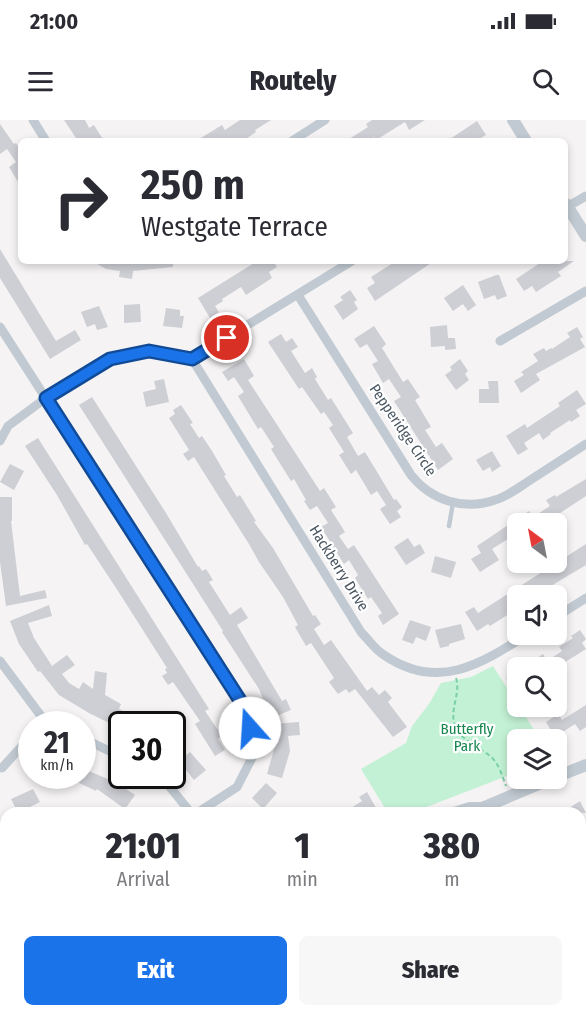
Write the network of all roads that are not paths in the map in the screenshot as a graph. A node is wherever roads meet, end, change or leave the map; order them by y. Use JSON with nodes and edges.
{"nodes":[{"id":1,"x":33,"y":120,"type":"edge"},
{"id":2,"x":325,"y":120,"type":"edge"},
{"id":3,"x":513,"y":120,"type":"edge"},
{"id":4,"x":44,"y":138,"type":"edge"},
{"id":5,"x":297,"y":138,"type":"edge"},
{"id":6,"x":524,"y":138,"type":"edge"},
{"id":7,"x":586,"y":196,"type":"edge"},
{"id":8,"x":568,"y":205,"type":"edge"},
{"id":9,"x":568,"y":209,"type":"edge"},
{"id":10,"x":586,"y":236,"type":"edge"},
{"id":11,"x":347,"y":264,"type":"edge"},
{"id":12,"x":586,"y":291,"type":"edge"},
{"id":13,"x":298,"y":295,"type":"junction"},
{"id":14,"x":0,"y":327,"type":"edge"},
{"id":15,"x":500,"y":342,"type":"dead end"},
{"id":16,"x":192,"y":359,"type":"junction"},
{"id":17,"x":46,"y":398,"type":"junction"},
{"id":18,"x":0,"y":441,"type":"edge"},
{"id":19,"x":586,"y":444,"type":"edge"},
{"id":20,"x":453,"y":503,"type":"junction"},
{"id":21,"x":448,"y":526,"type":"dead end"},
{"id":22,"x":586,"y":598,"type":"edge"},
{"id":23,"x":567,"y":610,"type":"edge"},
{"id":24,"x":511,"y":645,"type":"edge"},
{"id":25,"x":0,"y":661,"type":"edge"},
{"id":26,"x":37,"y":711,"type":"edge"},
{"id":27,"x":18,"y":750,"type":"edge"},
{"id":28,"x":586,"y":765,"type":"edge"},
{"id":29,"x":2,"y":768,"type":"dead end"},
{"id":30,"x":567,"y":773,"type":"edge"},
{"id":31,"x":171,"y":789,"type":"edge"},
{"id":32,"x":528,"y":789,"type":"edge"},
{"id":33,"x":186,"y":807,"type":"edge"},
{"id":34,"x":206,"y":807,"type":"edge"},
{"id":35,"x":489,"y":807,"type":"edge"}],
"edges":[{"from":1,"to":4,"type":"street"},
{"from":2,"to":5,"type":"street"},
{"from":3,"to":6,"type":"street"},
{"from":7,"to":8,"type":"street"},
{"from":9,"to":10,"type":"street"},
{"from":11,"to":13,"type":"street"},
{"from":12,"to":15,"type":"street"},
{"from":13,"to":16,"type":"street"},
{"from":13,"to":20,"type":"street","name":"Pepperidge Circle"},
{"from":14,"to":17,"type":"street"},
{"from":16,"to":17,"type":"street"},
{"from":16,"to":24,"type":"street","name":"Hackberry Drive"},
{"from":17,"to":18,"type":"street"},
{"from":17,"to":34,"type":"street"},
{"from":19,"to":20,"type":"street","name":"Pepperidge Circle"},
{"from":20,"to":21,"type":"lane"},
{"from":22,"to":23,"type":"street"},
{"from":25,"to":26,"type":"street"},
{"from":27,"to":29,"type":"street"},
{"from":28,"to":30,"type":"street"},
{"from":31,"to":33,"type":"street"},
{"from":32,"to":35,"type":"street"}]}
